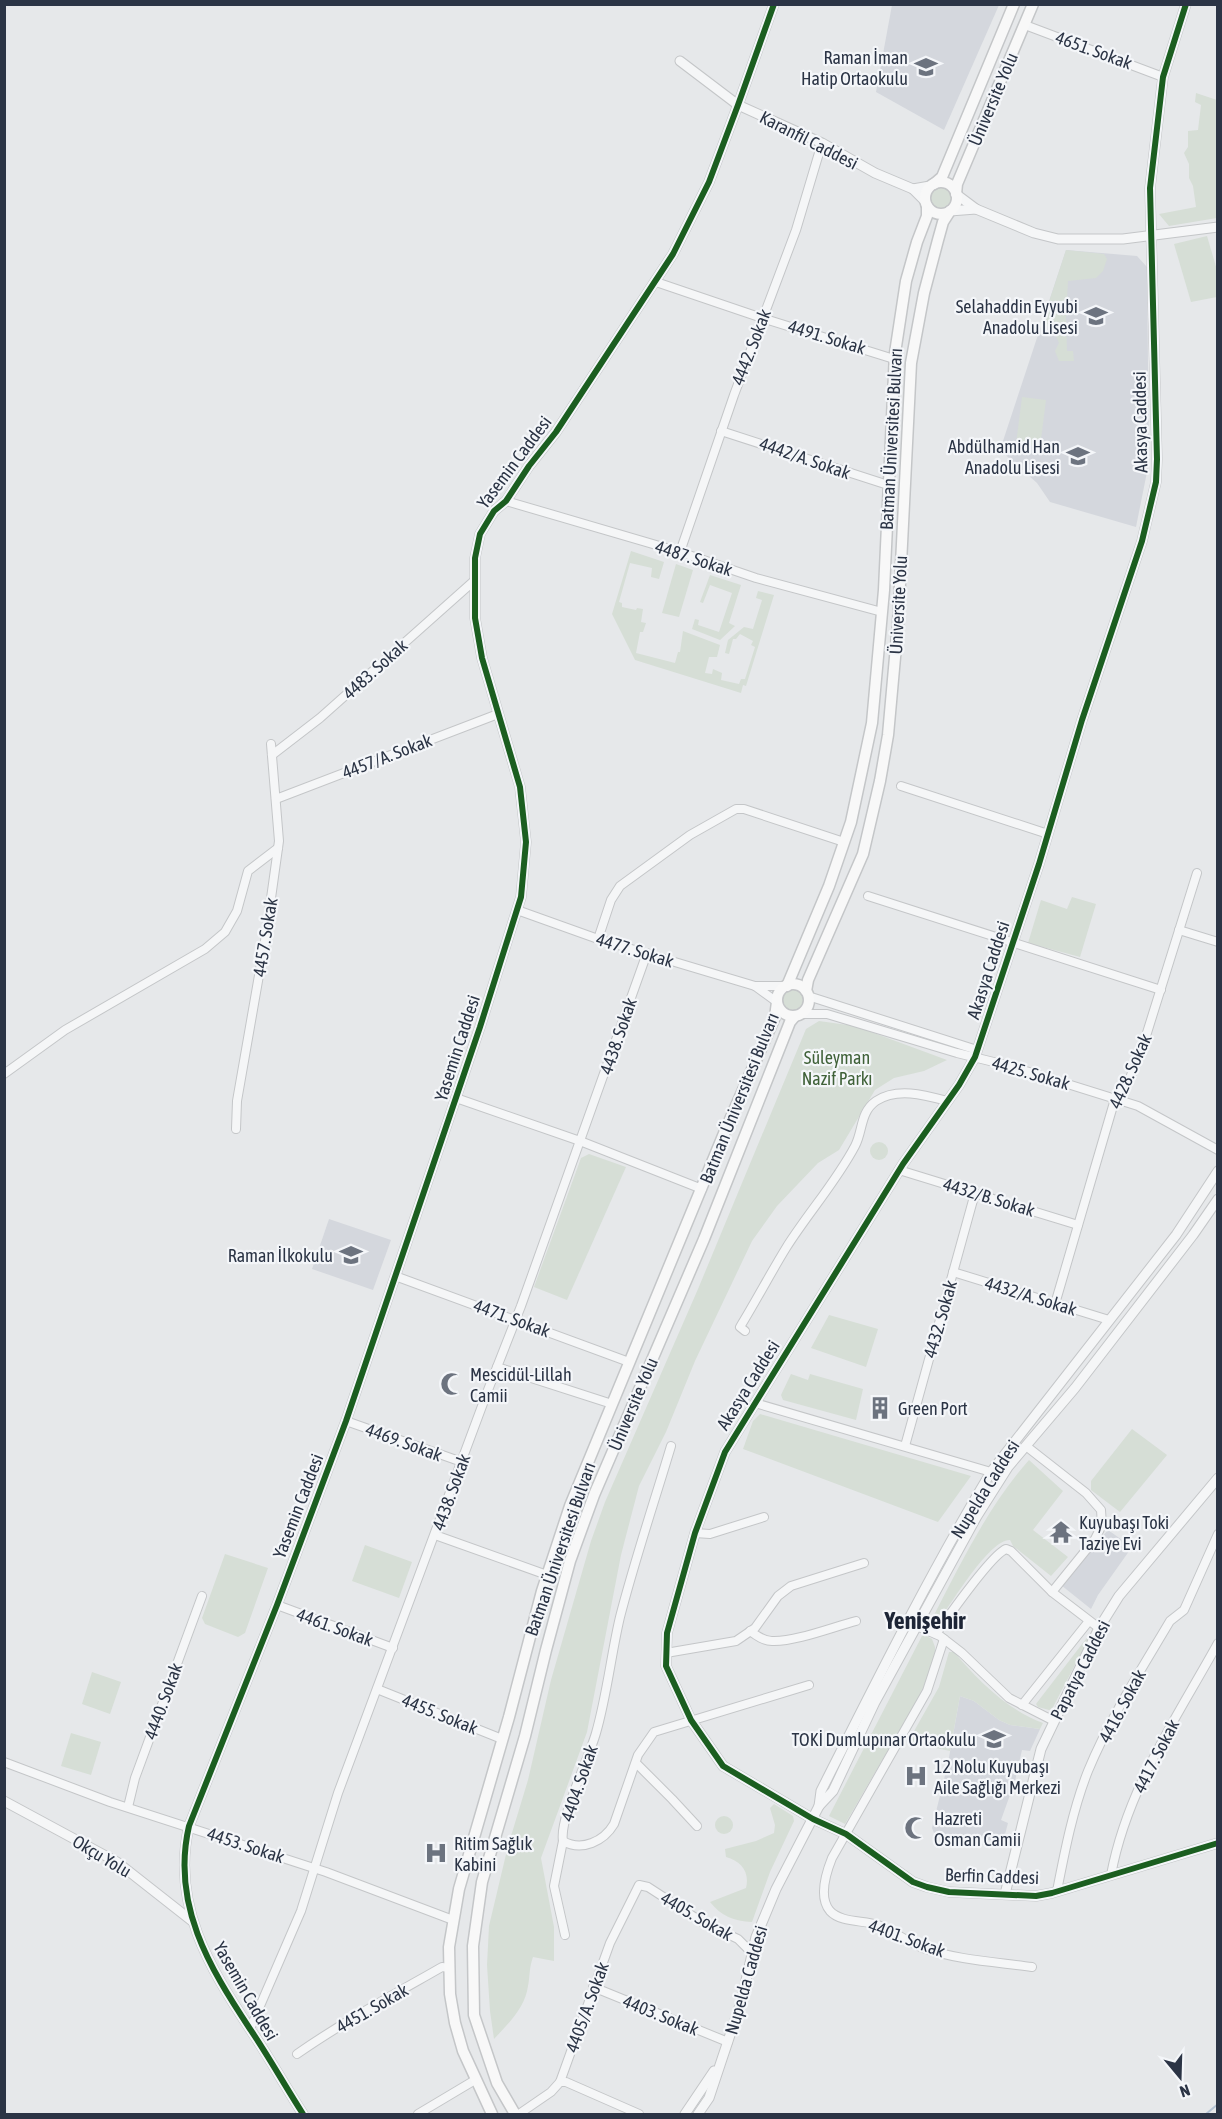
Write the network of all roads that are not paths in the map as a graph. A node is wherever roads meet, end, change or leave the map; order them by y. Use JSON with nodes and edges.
{"nodes":[{"id":1,"x":774,"y":4,"type":"edge"},
{"id":2,"x":1014,"y":4,"type":"edge"},
{"id":3,"x":1033,"y":4,"type":"edge"},
{"id":4,"x":1186,"y":4,"type":"edge"},
{"id":5,"x":1024,"y":25,"type":"junction"},
{"id":6,"x":680,"y":62,"type":"dead end"},
{"id":7,"x":1163,"y":77,"type":"junction"},
{"id":8,"x":738,"y":105,"type":"junction"},
{"id":9,"x":822,"y":143,"type":"junction"},
{"id":10,"x":932,"y":185,"type":"junction"},
{"id":11,"x":914,"y":189,"type":"junction"},
{"id":12,"x":956,"y":194,"type":"junction"},
{"id":13,"x":926,"y":203,"type":"junction"},
{"id":14,"x":976,"y":209,"type":"junction"},
{"id":15,"x":950,"y":211,"type":"junction"},
{"id":16,"x":1218,"y":227,"type":"edge"},
{"id":17,"x":1151,"y":234,"type":"junction"},
{"id":18,"x":656,"y":282,"type":"junction"},
{"id":19,"x":762,"y":318,"type":"junction"},
{"id":20,"x":894,"y":359,"type":"junction"},
{"id":21,"x":721,"y":431,"type":"junction"},
{"id":22,"x":888,"y":485,"type":"junction"},
{"id":23,"x":506,"y":501,"type":"junction"},
{"id":24,"x":680,"y":552,"type":"junction"},
{"id":25,"x":475,"y":580,"type":"junction"},
{"id":26,"x":882,"y":612,"type":"junction"},
{"id":27,"x":498,"y":714,"type":"junction"},
{"id":28,"x":271,"y":744,"type":"dead end"},
{"id":29,"x":272,"y":755,"type":"junction"},
{"id":30,"x":902,"y":786,"type":"dead end"},
{"id":31,"x":276,"y":799,"type":"junction"},
{"id":32,"x":1048,"y":834,"type":"junction"},
{"id":33,"x":844,"y":842,"type":"junction"},
{"id":34,"x":278,"y":848,"type":"junction"},
{"id":35,"x":1197,"y":873,"type":"dead end"},
{"id":36,"x":868,"y":896,"type":"dead end"},
{"id":37,"x":517,"y":910,"type":"junction"},
{"id":38,"x":1179,"y":930,"type":"junction"},
{"id":39,"x":598,"y":939,"type":"junction"},
{"id":40,"x":1218,"y":942,"type":"edge"},
{"id":41,"x":1013,"y":943,"type":"junction"},
{"id":42,"x":647,"y":953,"type":"junction"},
{"id":43,"x":755,"y":986,"type":"junction"},
{"id":44,"x":787,"y":986,"type":"junction"},
{"id":45,"x":1161,"y":990,"type":"junction"},
{"id":46,"x":807,"y":993,"type":"junction"},
{"id":47,"x":777,"y":1002,"type":"junction"},
{"id":48,"x":798,"y":1015,"type":"junction"},
{"id":49,"x":976,"y":1054,"type":"junction"},
{"id":50,"x":4,"y":1074,"type":"edge"},
{"id":51,"x":456,"y":1098,"type":"junction"},
{"id":52,"x":1116,"y":1099,"type":"junction"},
{"id":53,"x":947,"y":1101,"type":"junction"},
{"id":54,"x":236,"y":1129,"type":"dead end"},
{"id":55,"x":580,"y":1141,"type":"junction"},
{"id":56,"x":1218,"y":1150,"type":"edge"},
{"id":57,"x":899,"y":1170,"type":"junction"},
{"id":58,"x":1218,"y":1171,"type":"edge"},
{"id":59,"x":702,"y":1189,"type":"junction"},
{"id":60,"x":975,"y":1193,"type":"junction"},
{"id":61,"x":1218,"y":1198,"type":"edge"},
{"id":62,"x":1078,"y":1225,"type":"junction"},
{"id":63,"x":953,"y":1272,"type":"junction"},
{"id":64,"x":395,"y":1276,"type":"junction"},
{"id":65,"x":1055,"y":1304,"type":"junction"},
{"id":66,"x":515,"y":1319,"type":"junction"},
{"id":67,"x":1109,"y":1320,"type":"junction"},
{"id":68,"x":745,"y":1332,"type":"dead end"},
{"id":69,"x":629,"y":1362,"type":"junction"},
{"id":70,"x":497,"y":1366,"type":"junction"},
{"id":71,"x":755,"y":1403,"type":"junction"},
{"id":72,"x":612,"y":1404,"type":"junction"},
{"id":73,"x":346,"y":1421,"type":"junction"},
{"id":74,"x":671,"y":1446,"type":"dead end"},
{"id":75,"x":905,"y":1446,"type":"junction"},
{"id":76,"x":1026,"y":1446,"type":"junction"},
{"id":77,"x":462,"y":1462,"type":"junction"},
{"id":78,"x":991,"y":1472,"type":"junction"},
{"id":79,"x":1218,"y":1478,"type":"edge"},
{"id":80,"x":764,"y":1517,"type":"dead end"},
{"id":81,"x":695,"y":1533,"type":"junction"},
{"id":82,"x":1218,"y":1534,"type":"edge"},
{"id":83,"x":435,"y":1535,"type":"junction"},
{"id":84,"x":864,"y":1563,"type":"dead end"},
{"id":85,"x":547,"y":1575,"type":"junction"},
{"id":86,"x":1052,"y":1592,"type":"junction"},
{"id":87,"x":202,"y":1596,"type":"dead end"},
{"id":88,"x":277,"y":1605,"type":"junction"},
{"id":89,"x":856,"y":1621,"type":"dead end"},
{"id":90,"x":1089,"y":1621,"type":"junction"},
{"id":91,"x":913,"y":1624,"type":"junction"},
{"id":92,"x":1099,"y":1628,"type":"junction"},
{"id":93,"x":750,"y":1631,"type":"junction"},
{"id":94,"x":936,"y":1634,"type":"junction"},
{"id":95,"x":944,"y":1639,"type":"junction"},
{"id":96,"x":1218,"y":1643,"type":"edge"},
{"id":97,"x":393,"y":1648,"type":"junction"},
{"id":98,"x":666,"y":1653,"type":"junction"},
{"id":99,"x":809,"y":1685,"type":"dead end"},
{"id":100,"x":377,"y":1689,"type":"junction"},
{"id":101,"x":1022,"y":1705,"type":"junction"},
{"id":102,"x":691,"y":1720,"type":"junction"},
{"id":103,"x":1054,"y":1721,"type":"junction"},
{"id":104,"x":502,"y":1739,"type":"junction"},
{"id":105,"x":4,"y":1762,"type":"edge"},
{"id":106,"x":636,"y":1763,"type":"junction"},
{"id":107,"x":4,"y":1801,"type":"edge"},
{"id":108,"x":128,"y":1807,"type":"junction"},
{"id":109,"x":813,"y":1819,"type":"junction"},
{"id":110,"x":189,"y":1826,"type":"junction"},
{"id":111,"x":697,"y":1826,"type":"dead end"},
{"id":112,"x":846,"y":1834,"type":"junction"},
{"id":113,"x":563,"y":1841,"type":"junction"},
{"id":114,"x":1218,"y":1843,"type":"edge"},
{"id":115,"x":314,"y":1868,"type":"junction"},
{"id":116,"x":1111,"y":1875,"type":"junction"},
{"id":117,"x":639,"y":1885,"type":"joint"},
{"id":118,"x":1058,"y":1891,"type":"junction"},
{"id":119,"x":1005,"y":1894,"type":"junction"},
{"id":120,"x":453,"y":1920,"type":"junction"},
{"id":121,"x":192,"y":1921,"type":"junction"},
{"id":122,"x":565,"y":1935,"type":"dead end"},
{"id":123,"x":752,"y":1953,"type":"junction"},
{"id":124,"x":1032,"y":1967,"type":"dead end"},
{"id":125,"x":450,"y":1968,"type":"junction"},
{"id":126,"x":593,"y":1987,"type":"junction"},
{"id":127,"x":250,"y":2029,"type":"junction"},
{"id":128,"x":728,"y":2042,"type":"junction"},
{"id":129,"x":297,"y":2054,"type":"dead end"},
{"id":130,"x":723,"y":2059,"type":"junction"},
{"id":131,"x":475,"y":2080,"type":"junction"},
{"id":132,"x":560,"y":2082,"type":"junction"},
{"id":133,"x":303,"y":2115,"type":"edge"},
{"id":134,"x":418,"y":2115,"type":"edge"},
{"id":135,"x":492,"y":2115,"type":"edge"},
{"id":136,"x":517,"y":2115,"type":"edge"},
{"id":137,"x":639,"y":2115,"type":"edge"},
{"id":138,"x":685,"y":2115,"type":"edge"},
{"id":139,"x":698,"y":2115,"type":"edge"}],
"edges":[{"from":1,"to":8,"type":"street","name":"Yasemin Caddesi"},
{"from":2,"to":10,"type":"main road"},
{"from":3,"to":5,"type":"main road","name":"Üniversite Yolu"},
{"from":4,"to":7,"type":"street","name":"Akasya Caddesi"},
{"from":5,"to":7,"type":"street","name":"4651. Sokak"},
{"from":5,"to":12,"type":"main road","name":"Üniversite Yolu"},
{"from":6,"to":8,"type":"street","name":"Karanfil Caddesi"},
{"from":7,"to":17,"type":"street","name":"Akasya Caddesi"},
{"from":8,"to":9,"type":"street","name":"Karanfil Caddesi"},
{"from":8,"to":18,"type":"street","name":"Yasemin Caddesi"},
{"from":9,"to":11,"type":"street","name":"Karanfil Caddesi"},
{"from":9,"to":19,"type":"street","name":"4442. Sokak"},
{"from":10,"to":11,"type":"street"},
{"from":10,"to":12,"type":"main road"},
{"from":10,"to":13,"type":"main road"},
{"from":11,"to":13,"type":"street"},
{"from":12,"to":14,"type":"street"},
{"from":12,"to":15,"type":"main road"},
{"from":13,"to":15,"type":"main road"},
{"from":13,"to":20,"type":"main road","name":"Batman Üniversitesi Bulvarı"},
{"from":14,"to":15,"type":"street"},
{"from":14,"to":17,"type":"street"},
{"from":15,"to":46,"type":"main road","name":"Üniversite Yolu"},
{"from":16,"to":17,"type":"street"},
{"from":17,"to":32,"type":"street","name":"Akasya Caddesi"},
{"from":18,"to":19,"type":"street","name":"4491. Sokak"},
{"from":18,"to":23,"type":"street","name":"Yasemin Caddesi"},
{"from":19,"to":20,"type":"street","name":"4491. Sokak"},
{"from":19,"to":21,"type":"street","name":"4442. Sokak"},
{"from":20,"to":22,"type":"main road","name":"Batman Üniversitesi Bulvarı"},
{"from":21,"to":22,"type":"street","name":"4442/A. Sokak"},
{"from":21,"to":24,"type":"street","name":"4442. Sokak"},
{"from":22,"to":26,"type":"main road","name":"Batman Üniversitesi Bulvarı"},
{"from":23,"to":24,"type":"street","name":"4487. Sokak"},
{"from":23,"to":25,"type":"street","name":"Yasemin Caddesi"},
{"from":24,"to":26,"type":"street","name":"4487. Sokak"},
{"from":25,"to":27,"type":"street","name":"Yasemin Caddesi"},
{"from":25,"to":29,"type":"street","name":"4483. Sokak"},
{"from":26,"to":33,"type":"main road","name":"Batman Üniversitesi Bulvarı"},
{"from":27,"to":31,"type":"street","name":"4457/A. Sokak"},
{"from":27,"to":37,"type":"street","name":"Yasemin Caddesi"},
{"from":28,"to":29,"type":"street","name":"4457. Sokak"},
{"from":29,"to":31,"type":"street","name":"4457. Sokak"},
{"from":30,"to":32,"type":"street"},
{"from":31,"to":34,"type":"street","name":"4457. Sokak"},
{"from":32,"to":41,"type":"street","name":"Akasya Caddesi"},
{"from":33,"to":39,"type":"street"},
{"from":33,"to":44,"type":"main road","name":"Batman Üniversitesi Bulvarı"},
{"from":34,"to":50,"type":"street"},
{"from":34,"to":54,"type":"street","name":"4457. Sokak"},
{"from":35,"to":38,"type":"street","name":"4428. Sokak"},
{"from":36,"to":41,"type":"street"},
{"from":37,"to":39,"type":"street","name":"4477. Sokak"},
{"from":37,"to":51,"type":"street","name":"Yasemin Caddesi"},
{"from":38,"to":40,"type":"street"},
{"from":38,"to":45,"type":"street","name":"4428. Sokak"},
{"from":39,"to":42,"type":"street","name":"4477. Sokak"},
{"from":41,"to":45,"type":"street"},
{"from":41,"to":49,"type":"street","name":"Akasya Caddesi"},
{"from":42,"to":43,"type":"street","name":"4477. Sokak"},
{"from":42,"to":55,"type":"street","name":"4438. Sokak"},
{"from":43,"to":44,"type":"street"},
{"from":43,"to":47,"type":"street"},
{"from":44,"to":46,"type":"main road"},
{"from":44,"to":47,"type":"main road"},
{"from":45,"to":52,"type":"street","name":"4428. Sokak"},
{"from":46,"to":48,"type":"main road"},
{"from":46,"to":49,"type":"street"},
{"from":47,"to":48,"type":"main road"},
{"from":47,"to":59,"type":"main road","name":"Batman Üniversitesi Bulvarı"},
{"from":48,"to":49,"type":"street","name":"4425. Sokak"},
{"from":48,"to":136,"type":"main road","name":"Üniversite Yolu"},
{"from":49,"to":52,"type":"street","name":"4425. Sokak"},
{"from":49,"to":53,"type":"street","name":"Akasya Caddesi"},
{"from":51,"to":55,"type":"street"},
{"from":51,"to":64,"type":"street","name":"Yasemin Caddesi"},
{"from":52,"to":56,"type":"street","name":"4425. Sokak"},
{"from":52,"to":62,"type":"street","name":"4428. Sokak"},
{"from":53,"to":57,"type":"street","name":"Akasya Caddesi"},
{"from":53,"to":68,"type":"street"},
{"from":55,"to":59,"type":"street"},
{"from":55,"to":66,"type":"street","name":"4438. Sokak"},
{"from":57,"to":60,"type":"street","name":"4432/B. Sokak"},
{"from":57,"to":71,"type":"street","name":"Akasya Caddesi"},
{"from":58,"to":67,"type":"street","name":"Nupelda Caddesi"},
{"from":59,"to":69,"type":"main road","name":"Batman Üniversitesi Bulvarı"},
{"from":60,"to":62,"type":"street","name":"4432/B. Sokak"},
{"from":60,"to":63,"type":"street","name":"4432. Sokak"},
{"from":61,"to":76,"type":"street","name":"Nupelda Caddesi"},
{"from":62,"to":65,"type":"street","name":"4428. Sokak"},
{"from":63,"to":65,"type":"street","name":"4432/A. Sokak"},
{"from":63,"to":75,"type":"street","name":"4432. Sokak"},
{"from":64,"to":66,"type":"street","name":"4471. Sokak"},
{"from":64,"to":73,"type":"street","name":"Yasemin Caddesi"},
{"from":65,"to":67,"type":"street","name":"4432/A. Sokak"},
{"from":66,"to":69,"type":"street","name":"4471. Sokak"},
{"from":66,"to":70,"type":"street","name":"4438. Sokak"},
{"from":67,"to":78,"type":"street","name":"Nupelda Caddesi"},
{"from":69,"to":72,"type":"main road","name":"Batman Üniversitesi Bulvarı"},
{"from":70,"to":72,"type":"street"},
{"from":70,"to":77,"type":"street","name":"4438. Sokak"},
{"from":71,"to":75,"type":"street"},
{"from":71,"to":81,"type":"street","name":"Akasya Caddesi"},
{"from":72,"to":85,"type":"main road","name":"Batman Üniversitesi Bulvarı"},
{"from":73,"to":77,"type":"street","name":"4469. Sokak"},
{"from":73,"to":88,"type":"street","name":"Yasemin Caddesi"},
{"from":74,"to":113,"type":"street","name":"4404. Sokak"},
{"from":75,"to":78,"type":"street"},
{"from":76,"to":86,"type":"street"},
{"from":76,"to":91,"type":"street","name":"Nupelda Caddesi"},
{"from":77,"to":83,"type":"street","name":"4438. Sokak"},
{"from":78,"to":91,"type":"street","name":"Nupelda Caddesi"},
{"from":79,"to":92,"type":"street","name":"Papatya Caddesi"},
{"from":80,"to":81,"type":"street"},
{"from":81,"to":98,"type":"street","name":"Akasya Caddesi"},
{"from":82,"to":118,"type":"street","name":"4416. Sokak"},
{"from":83,"to":85,"type":"street"},
{"from":83,"to":97,"type":"street","name":"4438. Sokak"},
{"from":84,"to":93,"type":"street"},
{"from":85,"to":104,"type":"main road","name":"Batman Üniversitesi Bulvarı"},
{"from":86,"to":90,"type":"street"},
{"from":86,"to":94,"type":"street"},
{"from":87,"to":108,"type":"street","name":"4440. Sokak"},
{"from":88,"to":97,"type":"street","name":"4461. Sokak"},
{"from":88,"to":110,"type":"street","name":"Yasemin Caddesi"},
{"from":89,"to":93,"type":"street"},
{"from":90,"to":92,"type":"street"},
{"from":90,"to":101,"type":"street"},
{"from":91,"to":94,"type":"street"},
{"from":91,"to":109,"type":"street","name":"Nupelda Caddesi"},
{"from":92,"to":103,"type":"street","name":"Papatya Caddesi"},
{"from":93,"to":98,"type":"street"},
{"from":94,"to":95,"type":"street"},
{"from":95,"to":101,"type":"street"},
{"from":95,"to":112,"type":"street"},
{"from":96,"to":116,"type":"street","name":"4417. Sokak"},
{"from":97,"to":100,"type":"street","name":"4438. Sokak"},
{"from":98,"to":102,"type":"street","name":"Akasya Caddesi"},
{"from":99,"to":102,"type":"street","name":"4404. Sokak"},
{"from":100,"to":104,"type":"street","name":"4455. Sokak"},
{"from":100,"to":115,"type":"street","name":"4438. Sokak"},
{"from":101,"to":103,"type":"street"},
{"from":102,"to":106,"type":"street","name":"4404. Sokak"},
{"from":102,"to":109,"type":"street","name":"Akasya Caddesi"},
{"from":103,"to":119,"type":"street","name":"Papatya Caddesi"},
{"from":104,"to":120,"type":"main road","name":"Batman Üniversitesi Bulvarı"},
{"from":105,"to":108,"type":"street","name":"4453. Sokak"},
{"from":106,"to":111,"type":"street"},
{"from":106,"to":113,"type":"street","name":"4404. Sokak"},
{"from":107,"to":121,"type":"street","name":"Okçu Yolu"},
{"from":108,"to":110,"type":"street","name":"4453. Sokak"},
{"from":109,"to":112,"type":"street","name":"Berfin Caddesi"},
{"from":109,"to":123,"type":"street","name":"Nupelda Caddesi"},
{"from":110,"to":115,"type":"street","name":"4453. Sokak"},
{"from":110,"to":121,"type":"street","name":"Yasemin Caddesi"},
{"from":112,"to":119,"type":"street","name":"Berfin Caddesi"},
{"from":112,"to":124,"type":"street","name":"4401. Sokak"},
{"from":113,"to":122,"type":"street"},
{"from":114,"to":116,"type":"street","name":"Berfin Caddesi"},
{"from":115,"to":120,"type":"street","name":"4453. Sokak"},
{"from":115,"to":127,"type":"street","name":"4438. Sokak"},
{"from":116,"to":118,"type":"street","name":"Berfin Caddesi"},
{"from":117,"to":123,"type":"street","name":"4405. Sokak"},
{"from":117,"to":126,"type":"street","name":"4405/A. Sokak"},
{"from":118,"to":119,"type":"street","name":"Berfin Caddesi"},
{"from":120,"to":125,"type":"main road","name":"Batman Üniversitesi Bulvarı"},
{"from":121,"to":127,"type":"street","name":"Yasemin Caddesi"},
{"from":123,"to":128,"type":"street","name":"Nupelda Caddesi"},
{"from":125,"to":129,"type":"street","name":"4451. Sokak"},
{"from":125,"to":131,"type":"main road","name":"Batman Üniversitesi Bulvarı"},
{"from":126,"to":128,"type":"street","name":"4403. Sokak"},
{"from":126,"to":132,"type":"street","name":"4405/A. Sokak"},
{"from":127,"to":133,"type":"street","name":"Yasemin Caddesi"},
{"from":128,"to":130,"type":"street","name":"Nupelda Caddesi"},
{"from":130,"to":138,"type":"street","name":"Nupelda Caddesi"},
{"from":130,"to":139,"type":"street","name":"Nupelda Caddesi"},
{"from":131,"to":134,"type":"street"},
{"from":131,"to":135,"type":"main road","name":"Batman Üniversitesi Bulvarı"},
{"from":132,"to":136,"type":"street","name":"4405/A. Sokak"},
{"from":132,"to":137,"type":"street"}]}
